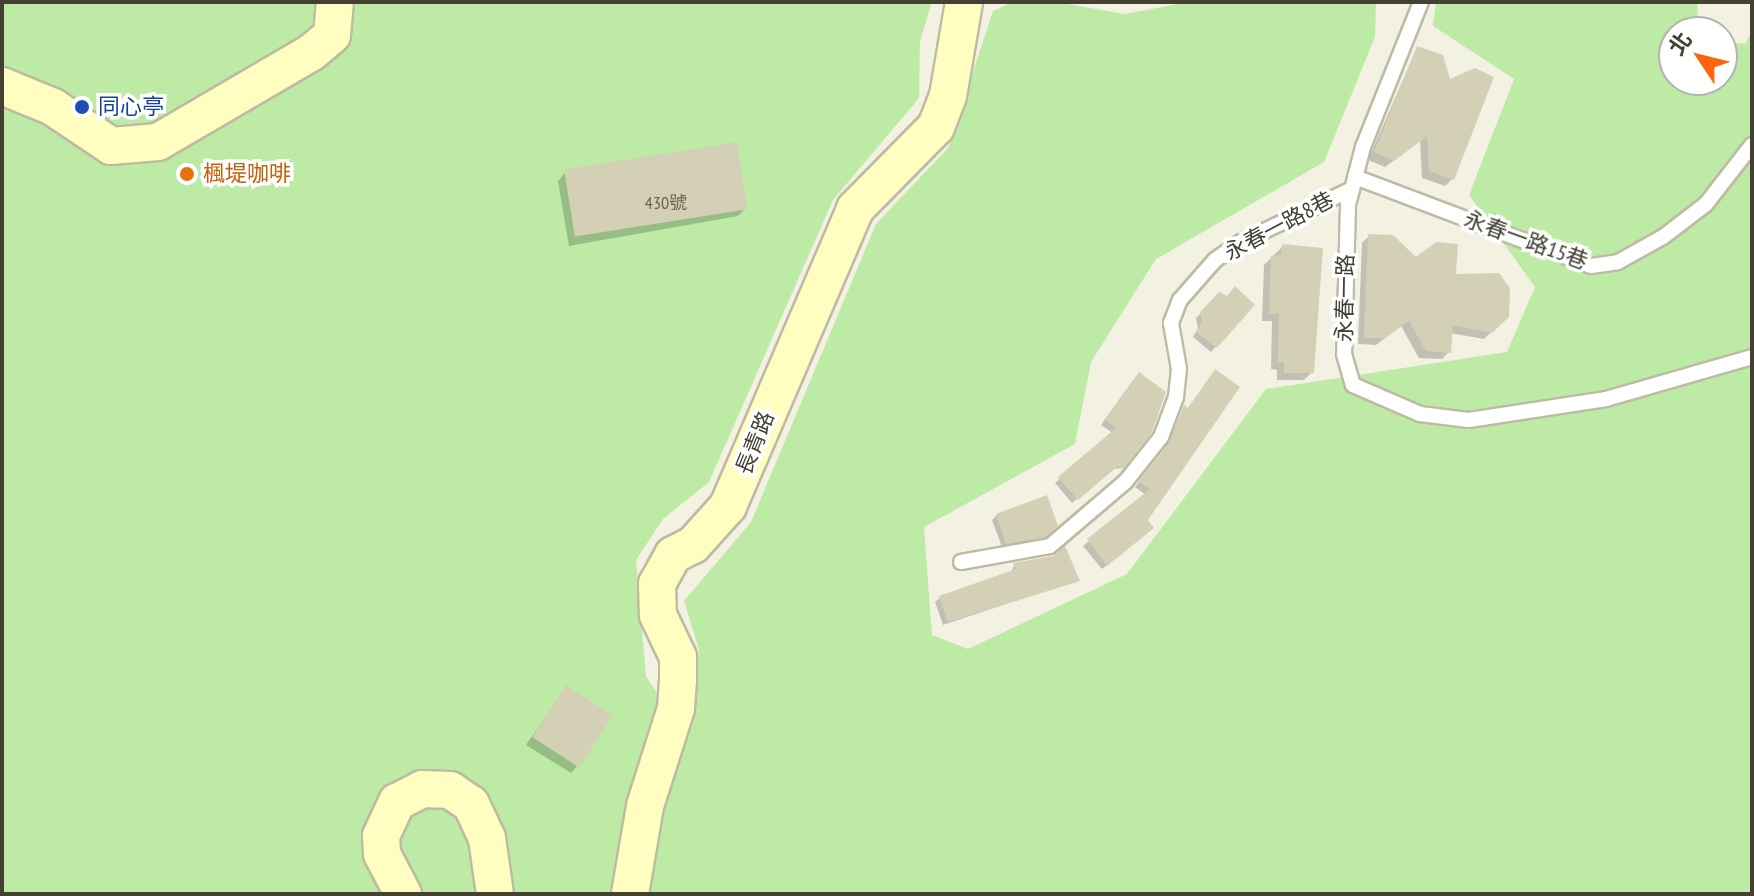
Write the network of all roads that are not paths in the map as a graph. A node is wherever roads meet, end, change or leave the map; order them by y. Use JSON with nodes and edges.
{"nodes":[{"id":1,"x":335,"y":2,"type":"edge"},
{"id":2,"x":964,"y":2,"type":"edge"},
{"id":3,"x":1421,"y":2,"type":"edge"},
{"id":4,"x":2,"y":86,"type":"edge"},
{"id":5,"x":1752,"y":145,"type":"edge"},
{"id":6,"x":1354,"y":183,"type":"junction"},
{"id":7,"x":1752,"y":357,"type":"edge"},
{"id":8,"x":961,"y":562,"type":"dead end"},
{"id":9,"x":403,"y":894,"type":"edge"},
{"id":10,"x":495,"y":894,"type":"edge"},
{"id":11,"x":630,"y":894,"type":"edge"}],
"edges":[{"from":1,"to":4,"type":"street"},
{"from":2,"to":11,"type":"street","name":"長青路"},
{"from":3,"to":6,"type":"lane","name":"永春一路"},
{"from":5,"to":6,"type":"lane","name":"永春一路15巷"},
{"from":6,"to":7,"type":"lane","name":"永春一路"},
{"from":6,"to":8,"type":"lane","name":"永春一路8巷"},
{"from":9,"to":10,"type":"street"}]}
